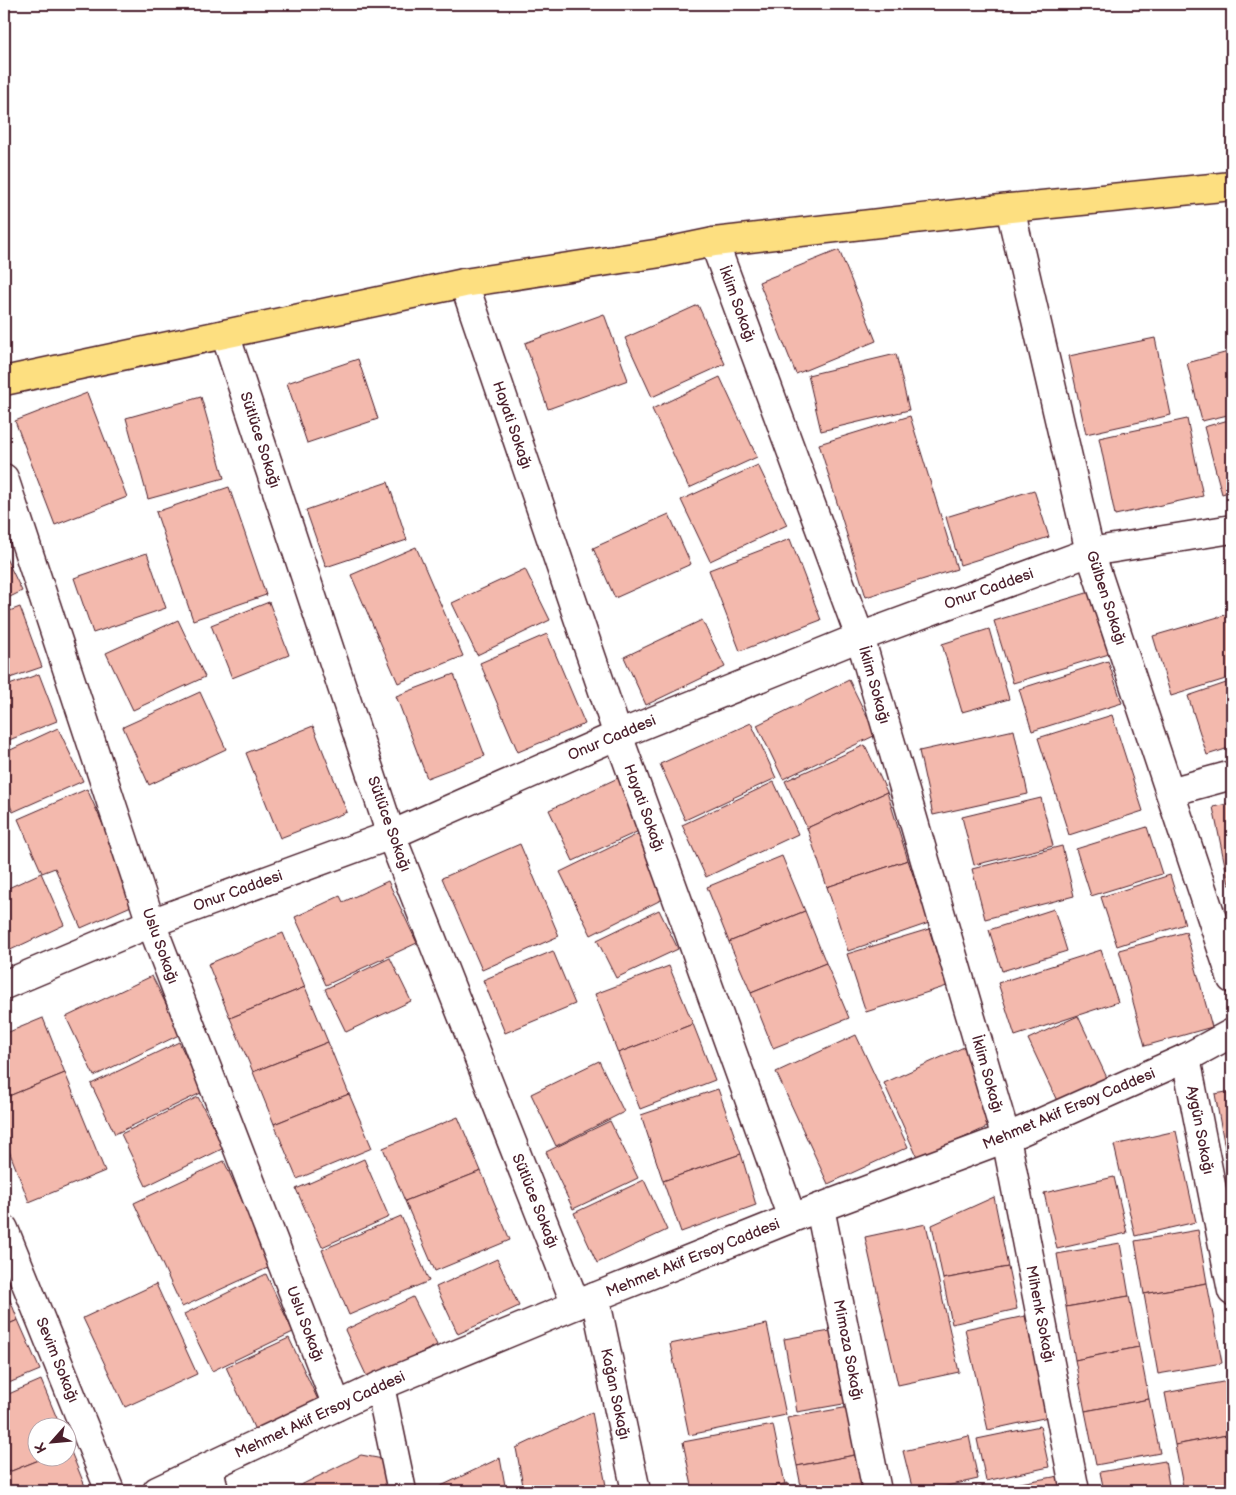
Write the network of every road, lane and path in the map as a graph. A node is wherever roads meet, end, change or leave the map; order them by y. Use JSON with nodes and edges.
{"nodes":[{"id":1,"x":1232,"y":186,"type":"edge"},
{"id":2,"x":1010,"y":208,"type":"junction"},
{"id":3,"x":714,"y":242,"type":"junction"},
{"id":4,"x":464,"y":283,"type":"junction"},
{"id":5,"x":225,"y":334,"type":"junction"},
{"id":6,"x":4,"y":380,"type":"edge"},
{"id":7,"x":4,"y":478,"type":"edge"},
{"id":8,"x":1232,"y":529,"type":"edge"},
{"id":9,"x":1090,"y":552,"type":"junction"},
{"id":10,"x":860,"y":637,"type":"junction"},
{"id":11,"x":618,"y":735,"type":"junction"},
{"id":12,"x":1232,"y":775,"type":"edge"},
{"id":13,"x":1170,"y":792,"type":"junction"},
{"id":14,"x":391,"y":835,"type":"junction"},
{"id":15,"x":151,"y":923,"type":"junction"},
{"id":16,"x":1232,"y":979,"type":"edge"},
{"id":17,"x":4,"y":985,"type":"edge"},
{"id":18,"x":1232,"y":1033,"type":"edge"},
{"id":19,"x":1186,"y":1058,"type":"junction"},
{"id":20,"x":1006,"y":1138,"type":"junction"},
{"id":21,"x":820,"y":1208,"type":"junction"},
{"id":22,"x":792,"y":1218,"type":"junction"},
{"id":23,"x":4,"y":1229,"type":"edge"},
{"id":24,"x":1232,"y":1291,"type":"edge"},
{"id":25,"x":585,"y":1301,"type":"junction"},
{"id":26,"x":380,"y":1386,"type":"junction"},
{"id":27,"x":337,"y":1406,"type":"junction"},
{"id":28,"x":211,"y":1479,"type":"edge"},
{"id":29,"x":110,"y":1491,"type":"edge"},
{"id":30,"x":157,"y":1491,"type":"edge"},
{"id":31,"x":402,"y":1491,"type":"edge"},
{"id":32,"x":636,"y":1491,"type":"edge"},
{"id":33,"x":877,"y":1491,"type":"edge"},
{"id":34,"x":1075,"y":1491,"type":"edge"}],
"edges":[{"from":1,"to":2,"type":"main road"},
{"from":2,"to":3,"type":"main road"},
{"from":2,"to":9,"type":"street","name":"Gülben Sokağı"},
{"from":3,"to":4,"type":"main road"},
{"from":3,"to":10,"type":"street","name":"İklim Sokağı"},
{"from":4,"to":5,"type":"main road"},
{"from":4,"to":11,"type":"street","name":"Hayati Sokağı"},
{"from":5,"to":6,"type":"main road"},
{"from":5,"to":14,"type":"street","name":"Sütlüce Sokağı"},
{"from":7,"to":15,"type":"street","name":"Uslu Sokağı"},
{"from":8,"to":9,"type":"street","name":"Onur Caddesi"},
{"from":9,"to":10,"type":"street","name":"Onur Caddesi"},
{"from":9,"to":13,"type":"street","name":"Gülben Sokağı"},
{"from":10,"to":11,"type":"street","name":"Onur Caddesi"},
{"from":10,"to":20,"type":"street","name":"İklim Sokağı"},
{"from":11,"to":14,"type":"street","name":"Onur Caddesi"},
{"from":11,"to":22,"type":"street","name":"Hayati Sokağı"},
{"from":12,"to":13,"type":"street"},
{"from":13,"to":16,"type":"street","name":"Gülben Sokağı"},
{"from":14,"to":15,"type":"street","name":"Onur Caddesi"},
{"from":14,"to":25,"type":"street","name":"Sütlüce Sokağı"},
{"from":15,"to":17,"type":"street","name":"Onur Caddesi"},
{"from":15,"to":27,"type":"street","name":"Uslu Sokağı"},
{"from":18,"to":19,"type":"street","name":"Mehmet Akif Ersoy Caddesi"},
{"from":19,"to":20,"type":"street","name":"Mehmet Akif Ersoy Caddesi"},
{"from":19,"to":24,"type":"street","name":"Aygün Sokağı"},
{"from":20,"to":21,"type":"street","name":"Mehmet Akif Ersoy Caddesi"},
{"from":20,"to":34,"type":"street","name":"Mihenk Sokağı"},
{"from":21,"to":22,"type":"street","name":"Mehmet Akif Ersoy Caddesi"},
{"from":21,"to":33,"type":"street","name":"Mimoza Sokağı"},
{"from":22,"to":25,"type":"street","name":"Mehmet Akif Ersoy Caddesi"},
{"from":23,"to":29,"type":"street","name":"Sevim Sokağı"},
{"from":25,"to":26,"type":"street","name":"Mehmet Akif Ersoy Caddesi"},
{"from":25,"to":32,"type":"street","name":"Kağan Sokağı"},
{"from":26,"to":27,"type":"street","name":"Mehmet Akif Ersoy Caddesi"},
{"from":26,"to":31,"type":"street"},
{"from":27,"to":28,"type":"street","name":"Mehmet Akif Ersoy Caddesi"},
{"from":28,"to":30,"type":"street","name":"Mehmet Akif Ersoy Caddesi"}]}
